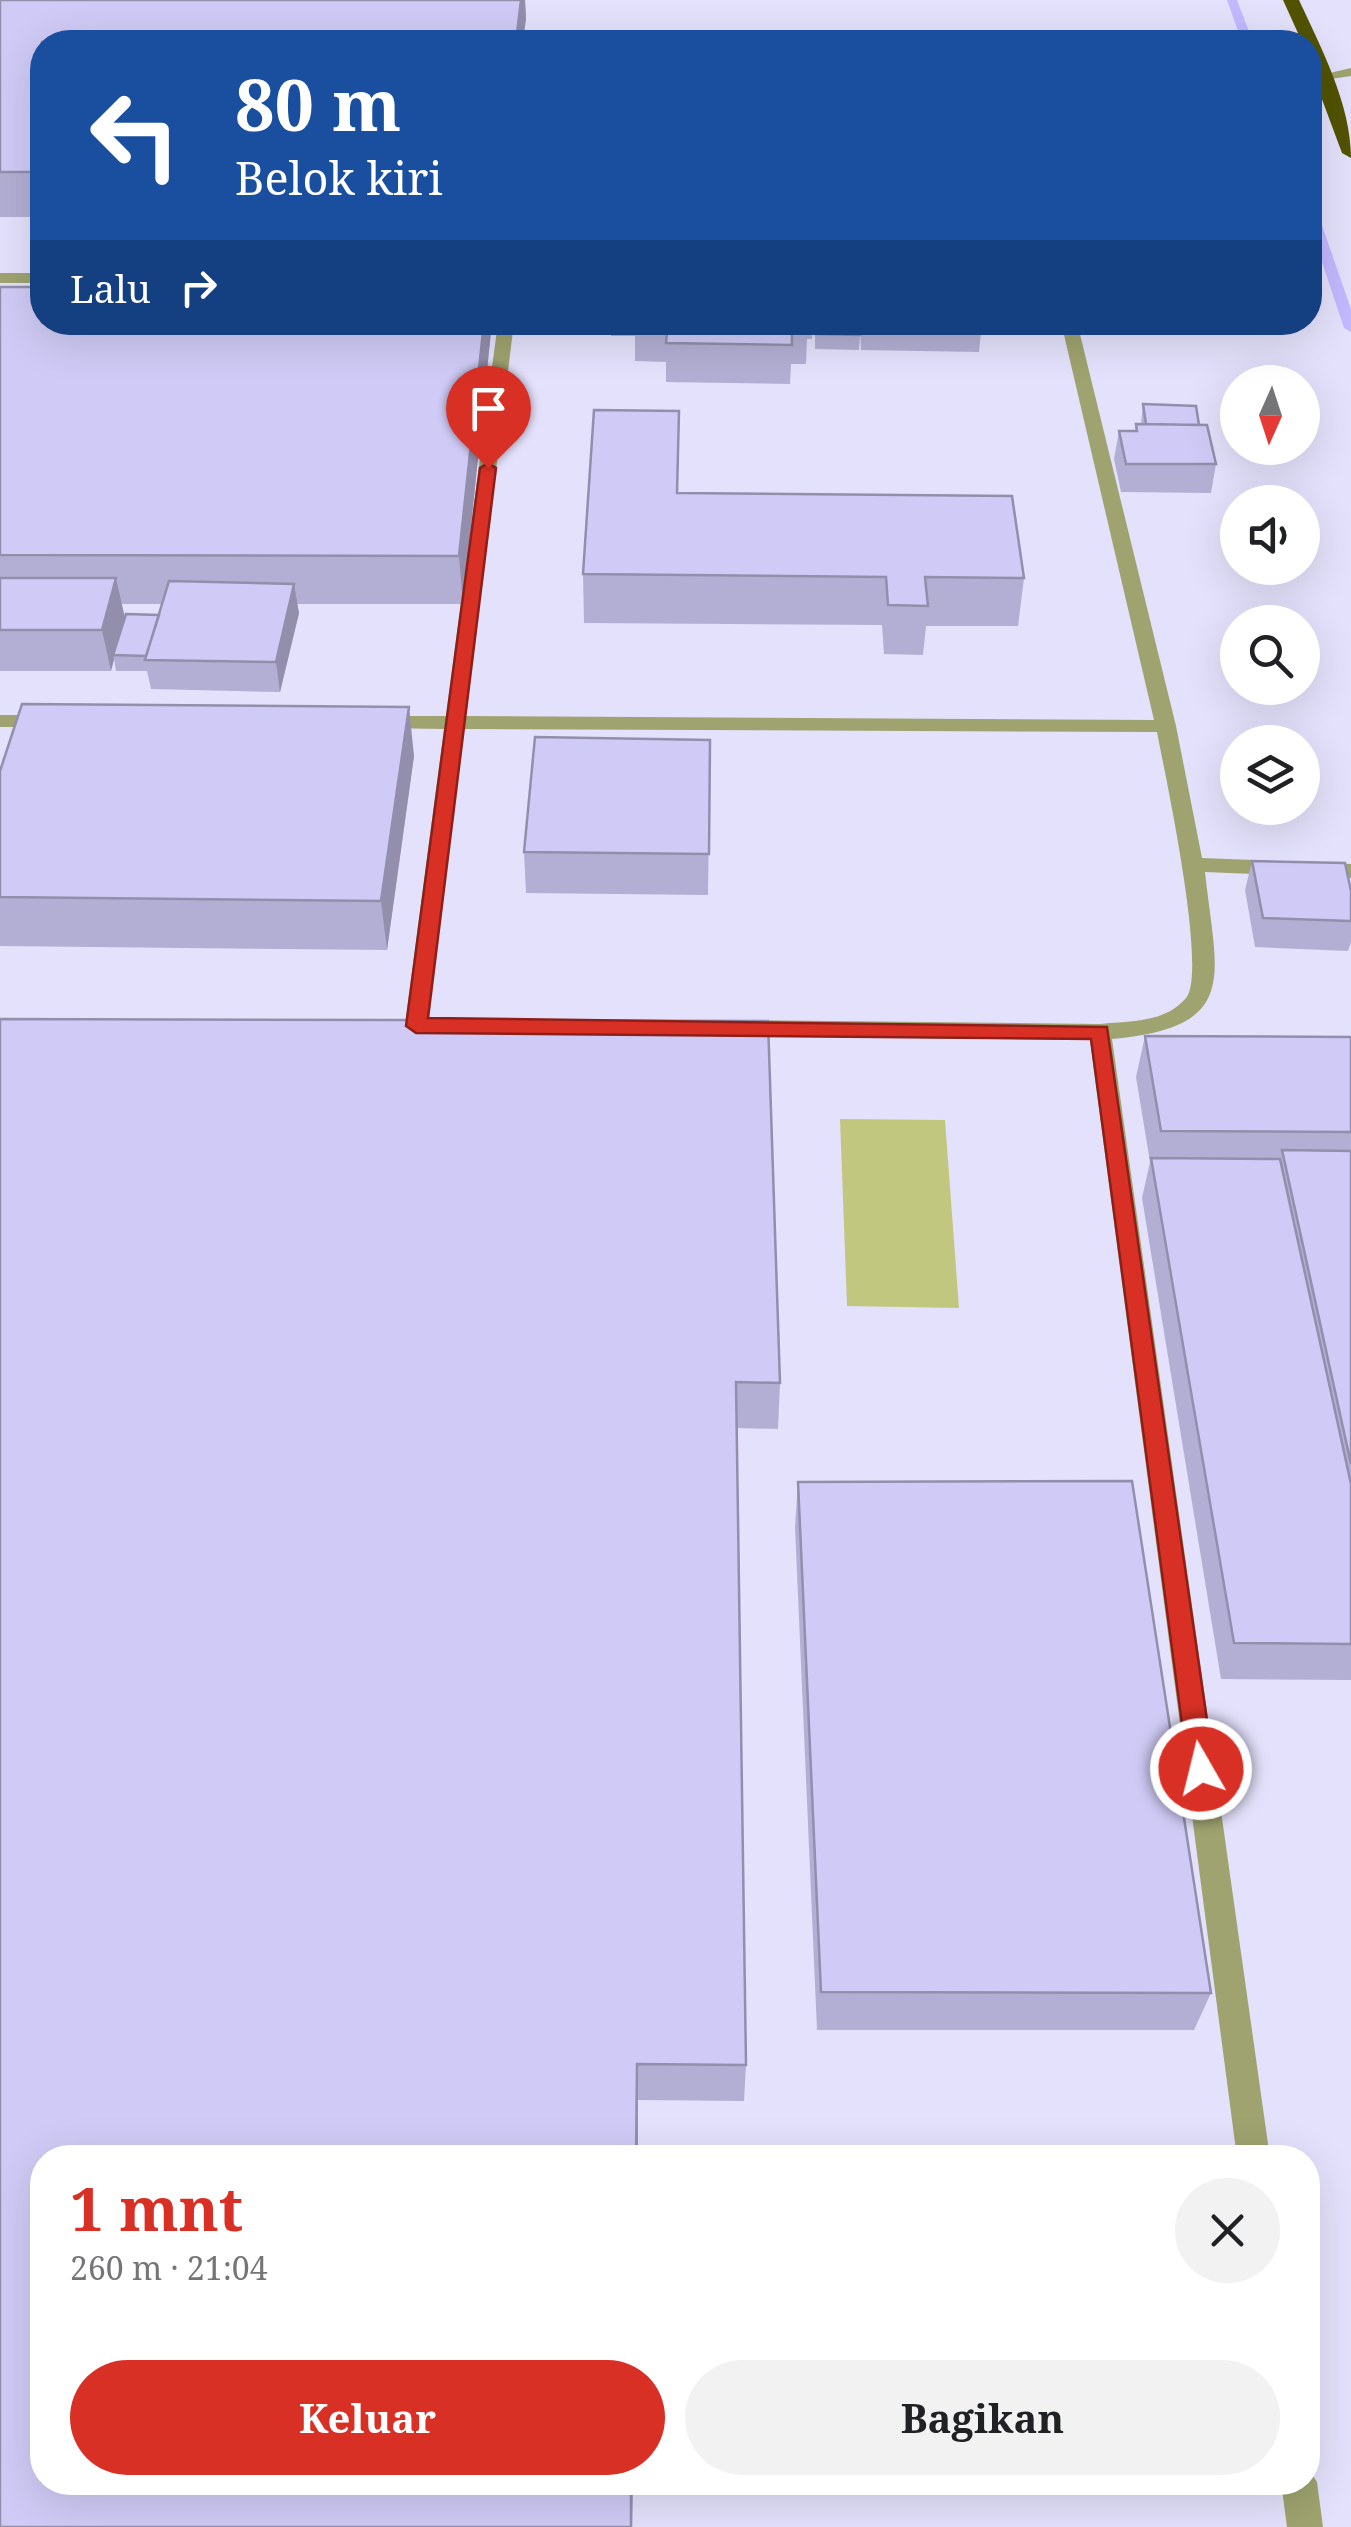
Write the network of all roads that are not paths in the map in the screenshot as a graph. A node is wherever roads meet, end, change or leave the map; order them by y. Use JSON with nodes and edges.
{"nodes":[{"id":1,"x":1291,"y":0,"type":"edge"},
{"id":2,"x":1304,"y":30,"type":"edge"},
{"id":3,"x":1322,"y":71,"type":"edge"},
{"id":4,"x":1351,"y":72,"type":"edge"},
{"id":5,"x":1324,"y":76,"type":"junction"},
{"id":6,"x":1351,"y":152,"type":"edge"},
{"id":7,"x":0,"y":278,"type":"edge"},
{"id":8,"x":30,"y":278,"type":"edge"},
{"id":9,"x":504,"y":335,"type":"edge"},
{"id":10,"x":1072,"y":335,"type":"edge"},
{"id":11,"x":0,"y":720,"type":"edge"},
{"id":12,"x":79,"y":721,"type":"edge"},
{"id":13,"x":356,"y":722,"type":"edge"},
{"id":14,"x":455,"y":723,"type":"junction"},
{"id":15,"x":1166,"y":726,"type":"junction"},
{"id":16,"x":1193,"y":865,"type":"junction"},
{"id":17,"x":1351,"y":871,"type":"edge"},
{"id":18,"x":416,"y":1026,"type":"edge"},
{"id":19,"x":710,"y":1028,"type":"edge"},
{"id":20,"x":1100,"y":1032,"type":"junction"},
{"id":21,"x":1252,"y":2145,"type":"edge"},
{"id":22,"x":1300,"y":2495,"type":"edge"},
{"id":23,"x":1304,"y":2527,"type":"edge"}],
"edges":[{"from":1,"to":2,"type":"highway"},
{"from":3,"to":5,"type":"highway"},
{"from":4,"to":5,"type":"lane"},
{"from":5,"to":6,"type":"highway"},
{"from":7,"to":8,"type":"lane"},
{"from":9,"to":14,"type":"lane"},
{"from":10,"to":15,"type":"lane"},
{"from":11,"to":12,"type":"lane"},
{"from":13,"to":14,"type":"lane"},
{"from":14,"to":15,"type":"lane"},
{"from":14,"to":18,"type":"lane"},
{"from":15,"to":16,"type":"lane"},
{"from":16,"to":17,"type":"lane"},
{"from":16,"to":20,"type":"lane"},
{"from":19,"to":20,"type":"lane"},
{"from":20,"to":21,"type":"lane"},
{"from":22,"to":23,"type":"lane"}]}
